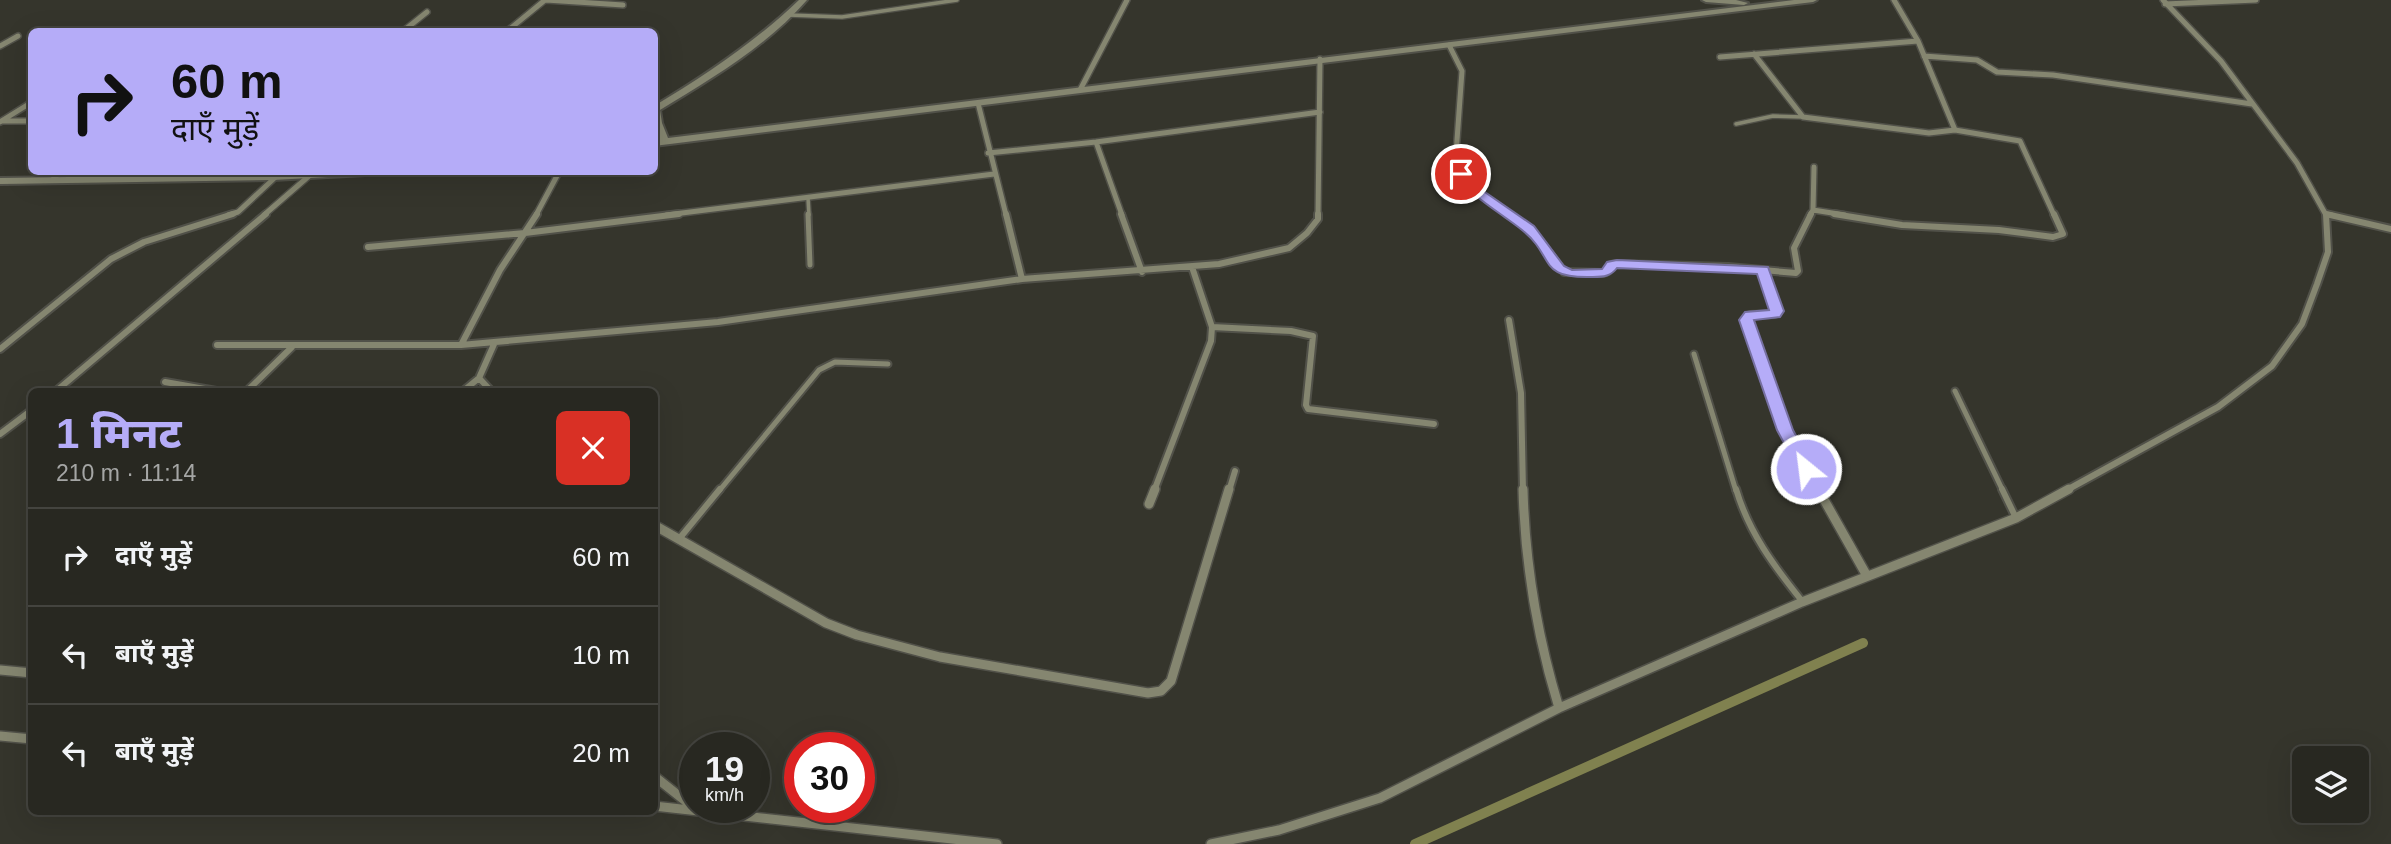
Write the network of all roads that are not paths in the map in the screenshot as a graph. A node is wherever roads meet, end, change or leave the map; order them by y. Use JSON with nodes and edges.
{"nodes":[{"id":1,"x":546,"y":0,"type":"edge"},
{"id":2,"x":803,"y":0,"type":"edge"},
{"id":3,"x":957,"y":0,"type":"edge"},
{"id":4,"x":1127,"y":0,"type":"edge"},
{"id":5,"x":1706,"y":0,"type":"edge"},
{"id":6,"x":1813,"y":0,"type":"edge"},
{"id":7,"x":1894,"y":0,"type":"edge"},
{"id":8,"x":2256,"y":0,"type":"edge"},
{"id":9,"x":2164,"y":2,"type":"edge"},
{"id":10,"x":623,"y":5,"type":"dead end"},
{"id":11,"x":1772,"y":5,"type":"junction"},
{"id":12,"x":427,"y":12,"type":"dead end"},
{"id":13,"x":789,"y":15,"type":"junction"},
{"id":14,"x":407,"y":28,"type":"edge"},
{"id":15,"x":511,"y":28,"type":"edge"},
{"id":16,"x":18,"y":36,"type":"dead end"},
{"id":17,"x":1918,"y":41,"type":"junction"},
{"id":18,"x":0,"y":46,"type":"edge"},
{"id":19,"x":1449,"y":46,"type":"junction"},
{"id":20,"x":1754,"y":54,"type":"junction"},
{"id":21,"x":1924,"y":56,"type":"junction"},
{"id":22,"x":1720,"y":57,"type":"dead end"},
{"id":23,"x":1320,"y":60,"type":"junction"},
{"id":24,"x":1080,"y":90,"type":"junction"},
{"id":25,"x":978,"y":103,"type":"junction"},
{"id":26,"x":28,"y":104,"type":"edge"},
{"id":27,"x":2252,"y":104,"type":"junction"},
{"id":28,"x":658,"y":108,"type":"edge"},
{"id":29,"x":1320,"y":112,"type":"junction"},
{"id":30,"x":1803,"y":117,"type":"junction"},
{"id":31,"x":0,"y":121,"type":"edge"},
{"id":32,"x":28,"y":121,"type":"edge"},
{"id":33,"x":1735,"y":124,"type":"dead end"},
{"id":34,"x":658,"y":125,"type":"edge"},
{"id":35,"x":1955,"y":130,"type":"junction"},
{"id":36,"x":665,"y":142,"type":"junction"},
{"id":37,"x":1096,"y":142,"type":"junction"},
{"id":38,"x":658,"y":143,"type":"edge"},
{"id":39,"x":988,"y":153,"type":"junction"},
{"id":40,"x":1814,"y":167,"type":"dead end"},
{"id":41,"x":994,"y":174,"type":"junction"},
{"id":42,"x":58,"y":175,"type":"edge"},
{"id":43,"x":142,"y":175,"type":"edge"},
{"id":44,"x":254,"y":175,"type":"edge"},
{"id":45,"x":276,"y":175,"type":"edge"},
{"id":46,"x":293,"y":175,"type":"edge"},
{"id":47,"x":323,"y":175,"type":"edge"},
{"id":48,"x":557,"y":175,"type":"edge"},
{"id":49,"x":309,"y":176,"type":"junction"},
{"id":50,"x":52,"y":180,"type":"junction"},
{"id":51,"x":136,"y":180,"type":"junction"},
{"id":52,"x":0,"y":181,"type":"edge"},
{"id":53,"x":808,"y":198,"type":"junction"},
{"id":54,"x":1813,"y":210,"type":"junction"},
{"id":55,"x":2326,"y":215,"type":"junction"},
{"id":56,"x":2391,"y":229,"type":"edge"},
{"id":57,"x":525,"y":233,"type":"junction"},
{"id":58,"x":368,"y":247,"type":"dead end"},
{"id":59,"x":810,"y":265,"type":"dead end"},
{"id":60,"x":1192,"y":267,"type":"junction"},
{"id":61,"x":1763,"y":270,"type":"junction"},
{"id":62,"x":1142,"y":272,"type":"junction"},
{"id":63,"x":1022,"y":279,"type":"junction"},
{"id":64,"x":1509,"y":320,"type":"dead end"},
{"id":65,"x":1212,"y":327,"type":"junction"},
{"id":66,"x":495,"y":342,"type":"junction"},
{"id":67,"x":217,"y":345,"type":"dead end"},
{"id":68,"x":461,"y":345,"type":"junction"},
{"id":69,"x":292,"y":347,"type":"junction"},
{"id":70,"x":0,"y":349,"type":"edge"},
{"id":71,"x":1694,"y":354,"type":"dead end"},
{"id":72,"x":888,"y":364,"type":"dead end"},
{"id":73,"x":479,"y":378,"type":"junction"},
{"id":74,"x":165,"y":382,"type":"dead end"},
{"id":75,"x":60,"y":388,"type":"edge"},
{"id":76,"x":199,"y":388,"type":"edge"},
{"id":77,"x":250,"y":388,"type":"edge"},
{"id":78,"x":467,"y":388,"type":"edge"},
{"id":79,"x":488,"y":388,"type":"edge"},
{"id":80,"x":1955,"y":391,"type":"dead end"},
{"id":81,"x":28,"y":413,"type":"edge"},
{"id":82,"x":1434,"y":424,"type":"dead end"},
{"id":83,"x":0,"y":434,"type":"edge"},
{"id":84,"x":1235,"y":471,"type":"dead end"},
{"id":85,"x":1149,"y":504,"type":"dead end"},
{"id":86,"x":2016,"y":518,"type":"junction"},
{"id":87,"x":658,"y":528,"type":"edge"},
{"id":88,"x":678,"y":541,"type":"junction"},
{"id":89,"x":1867,"y":576,"type":"junction"},
{"id":90,"x":1802,"y":602,"type":"junction"},
{"id":91,"x":0,"y":670,"type":"edge"},
{"id":92,"x":28,"y":673,"type":"edge"},
{"id":93,"x":1559,"y":708,"type":"junction"},
{"id":94,"x":0,"y":736,"type":"edge"},
{"id":95,"x":28,"y":739,"type":"edge"},
{"id":96,"x":658,"y":779,"type":"edge"},
{"id":97,"x":679,"y":795,"type":"edge"},
{"id":98,"x":658,"y":806,"type":"edge"},
{"id":99,"x":679,"y":809,"type":"edge"},
{"id":100,"x":770,"y":819,"type":"edge"},
{"id":101,"x":997,"y":844,"type":"edge"},
{"id":102,"x":1211,"y":844,"type":"edge"}],
"edges":[{"from":1,"to":10,"type":"street"},
{"from":1,"to":15,"type":"street"},
{"from":2,"to":13,"type":"street"},
{"from":3,"to":13,"type":"lane"},
{"from":4,"to":24,"type":"street"},
{"from":5,"to":11,"type":"street"},
{"from":6,"to":11,"type":"street"},
{"from":7,"to":17,"type":"street"},
{"from":8,"to":9,"type":"street"},
{"from":9,"to":27,"type":"street"},
{"from":11,"to":19,"type":"street"},
{"from":12,"to":14,"type":"street"},
{"from":13,"to":28,"type":"street"},
{"from":16,"to":18,"type":"street"},
{"from":17,"to":20,"type":"street"},
{"from":17,"to":21,"type":"street"},
{"from":19,"to":23,"type":"street"},
{"from":19,"to":61,"type":"street"},
{"from":20,"to":22,"type":"street"},
{"from":20,"to":30,"type":"street"},
{"from":21,"to":27,"type":"street"},
{"from":21,"to":35,"type":"street"},
{"from":23,"to":24,"type":"street"},
{"from":23,"to":29,"type":"street"},
{"from":24,"to":25,"type":"street"},
{"from":25,"to":36,"type":"street"},
{"from":25,"to":39,"type":"street"},
{"from":26,"to":31,"type":"street"},
{"from":27,"to":55,"type":"street"},
{"from":29,"to":37,"type":"street"},
{"from":29,"to":60,"type":"street"},
{"from":30,"to":33,"type":"lane"},
{"from":30,"to":35,"type":"street"},
{"from":31,"to":32,"type":"street"},
{"from":34,"to":36,"type":"street"},
{"from":35,"to":54,"type":"street"},
{"from":36,"to":38,"type":"street"},
{"from":37,"to":39,"type":"street"},
{"from":37,"to":62,"type":"street"},
{"from":39,"to":41,"type":"street"},
{"from":40,"to":54,"type":"street"},
{"from":41,"to":53,"type":"street"},
{"from":41,"to":63,"type":"street"},
{"from":42,"to":50,"type":"street"},
{"from":43,"to":51,"type":"street"},
{"from":44,"to":51,"type":"street"},
{"from":45,"to":70,"type":"street"},
{"from":46,"to":49,"type":"street"},
{"from":47,"to":49,"type":"street"},
{"from":48,"to":57,"type":"street"},
{"from":49,"to":75,"type":"street"},
{"from":50,"to":51,"type":"street"},
{"from":50,"to":52,"type":"street"},
{"from":53,"to":57,"type":"street"},
{"from":53,"to":59,"type":"lane"},
{"from":54,"to":61,"type":"street"},
{"from":55,"to":56,"type":"street"},
{"from":55,"to":86,"type":"street"},
{"from":57,"to":58,"type":"street"},
{"from":57,"to":68,"type":"street"},
{"from":60,"to":62,"type":"street"},
{"from":60,"to":65,"type":"street"},
{"from":61,"to":89,"type":"street"},
{"from":62,"to":63,"type":"street"},
{"from":63,"to":66,"type":"street"},
{"from":64,"to":93,"type":"street"},
{"from":65,"to":82,"type":"street"},
{"from":65,"to":85,"type":"street"},
{"from":66,"to":68,"type":"street"},
{"from":66,"to":73,"type":"street"},
{"from":67,"to":69,"type":"street"},
{"from":68,"to":69,"type":"street"},
{"from":69,"to":77,"type":"street"},
{"from":71,"to":90,"type":"lane"},
{"from":72,"to":88,"type":"lane"},
{"from":73,"to":78,"type":"street"},
{"from":73,"to":79,"type":"street"},
{"from":74,"to":76,"type":"street"},
{"from":80,"to":86,"type":"lane"},
{"from":81,"to":83,"type":"street"},
{"from":84,"to":88,"type":"street"},
{"from":86,"to":89,"type":"street"},
{"from":87,"to":88,"type":"street"},
{"from":89,"to":90,"type":"street"},
{"from":90,"to":93,"type":"street"},
{"from":91,"to":92,"type":"street"},
{"from":93,"to":102,"type":"street"},
{"from":94,"to":95,"type":"street"},
{"from":96,"to":97,"type":"street"},
{"from":98,"to":99,"type":"street"},
{"from":100,"to":101,"type":"street"}]}
